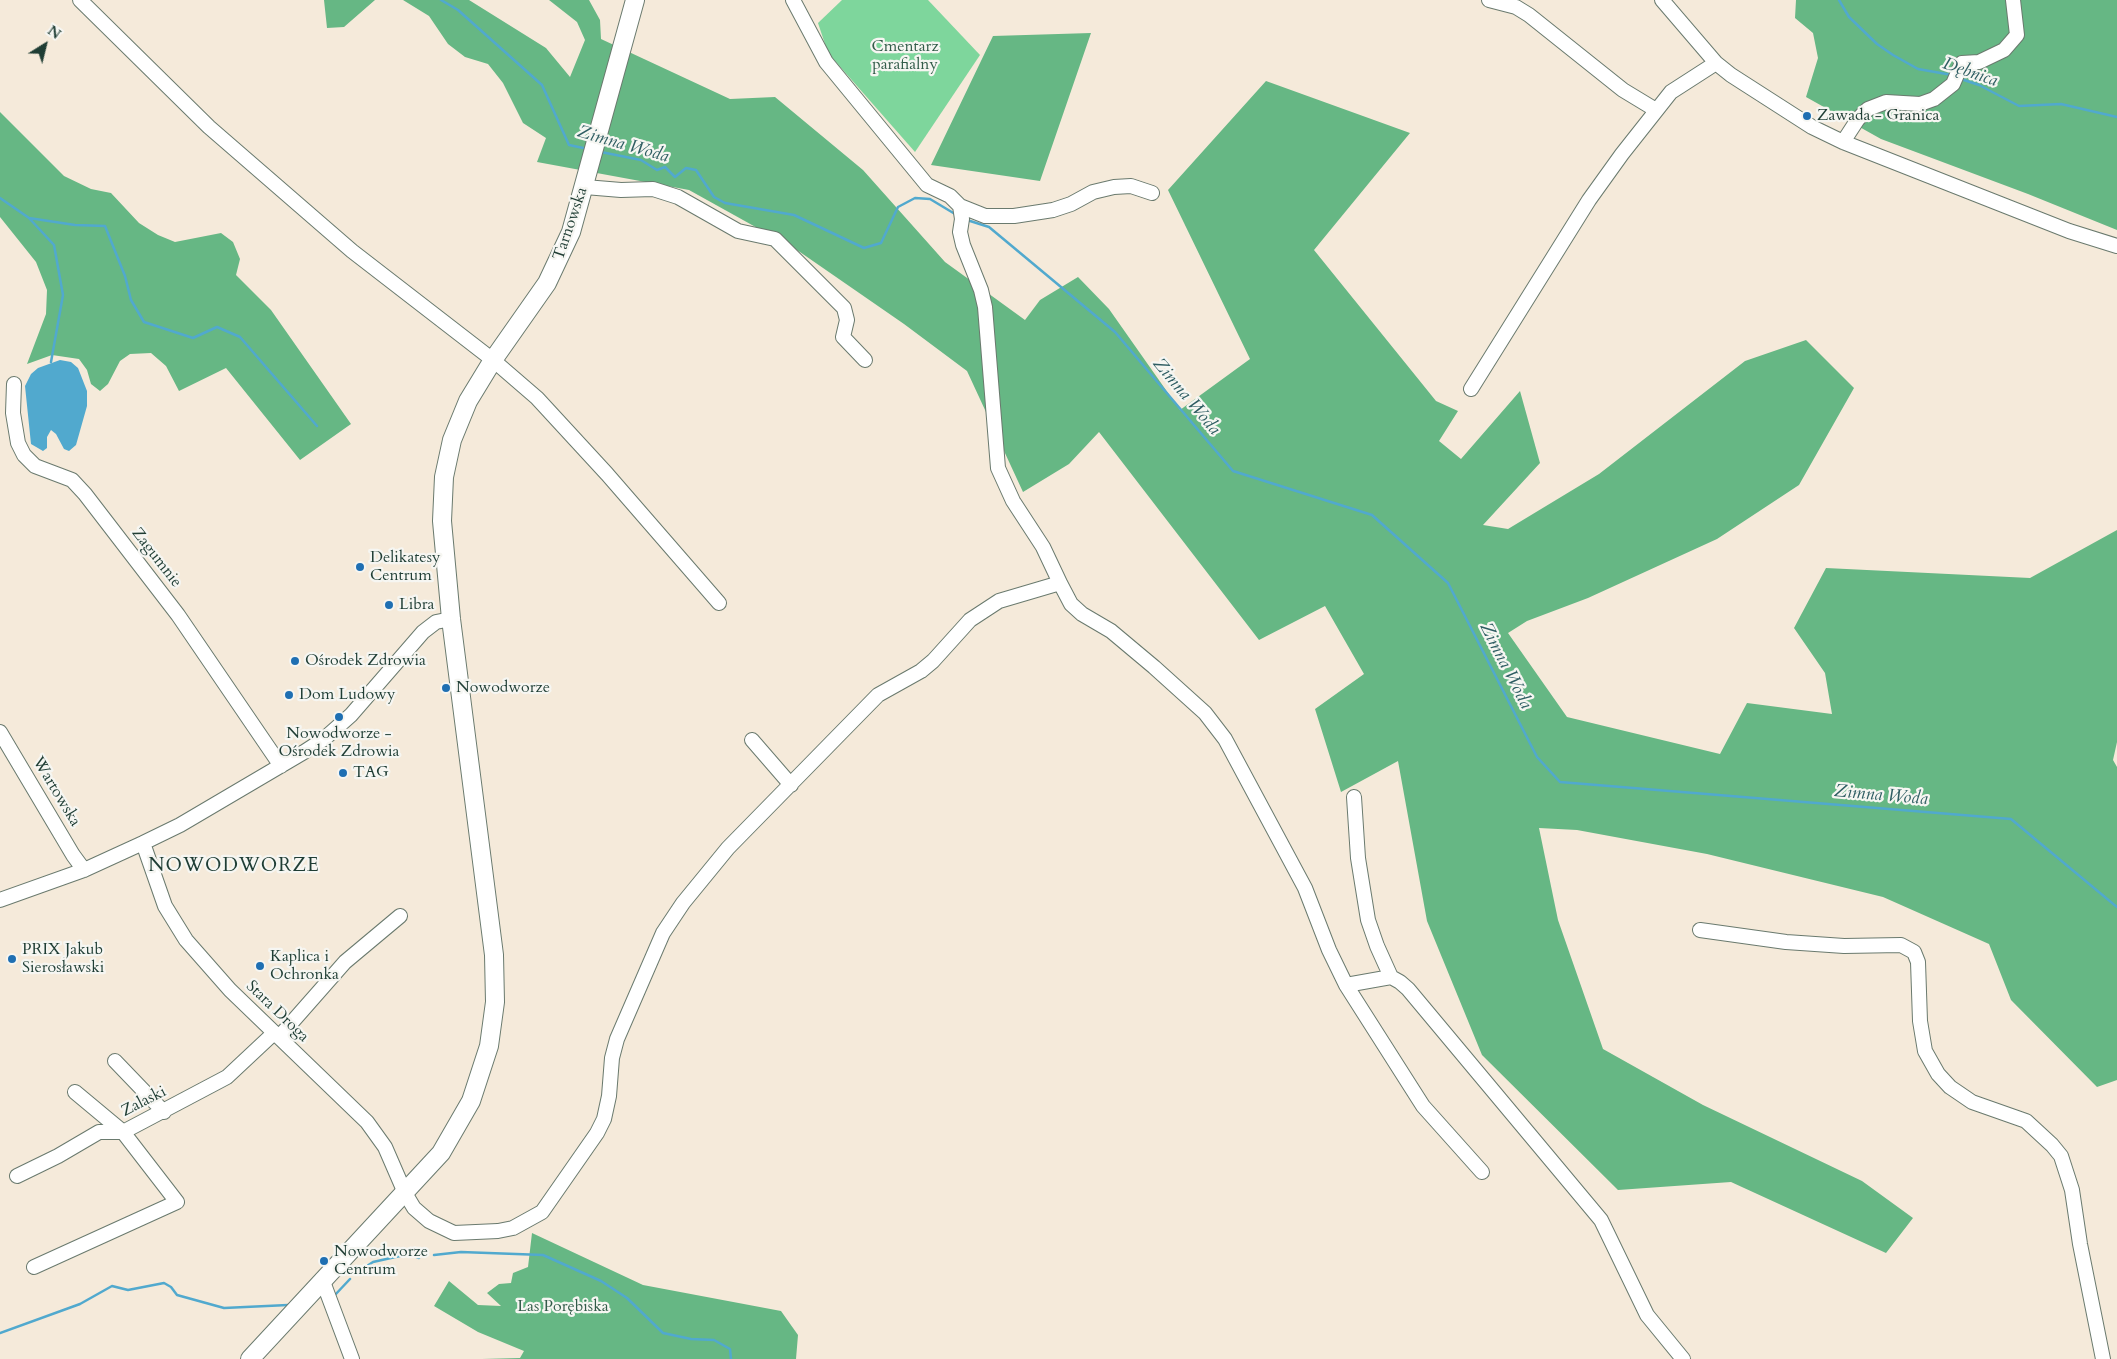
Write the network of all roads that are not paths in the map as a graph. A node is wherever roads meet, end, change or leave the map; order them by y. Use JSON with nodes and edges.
{"nodes":[{"id":1,"x":80,"y":0,"type":"edge"},
{"id":2,"x":635,"y":0,"type":"edge"},
{"id":3,"x":793,"y":0,"type":"edge"},
{"id":4,"x":1489,"y":0,"type":"edge"},
{"id":5,"x":1662,"y":0,"type":"edge"},
{"id":6,"x":2013,"y":0,"type":"edge"},
{"id":7,"x":1716,"y":62,"type":"junction"},
{"id":8,"x":1656,"y":110,"type":"junction"},
{"id":9,"x":1843,"y":142,"type":"junction"},
{"id":10,"x":585,"y":187,"type":"junction"},
{"id":11,"x":1152,"y":193,"type":"dead end"},
{"id":12,"x":960,"y":206,"type":"junction"},
{"id":13,"x":2117,"y":246,"type":"edge"},
{"id":14,"x":493,"y":360,"type":"junction"},
{"id":15,"x":865,"y":360,"type":"dead end"},
{"id":16,"x":14,"y":384,"type":"dead end"},
{"id":17,"x":1471,"y":389,"type":"dead end"},
{"id":18,"x":1060,"y":583,"type":"junction"},
{"id":19,"x":719,"y":603,"type":"dead end"},
{"id":20,"x":451,"y":619,"type":"junction"},
{"id":21,"x":0,"y":732,"type":"edge"},
{"id":22,"x":752,"y":740,"type":"dead end"},
{"id":23,"x":281,"y":766,"type":"junction"},
{"id":24,"x":791,"y":785,"type":"junction"},
{"id":25,"x":1354,"y":797,"type":"dead end"},
{"id":26,"x":143,"y":843,"type":"junction"},
{"id":27,"x":84,"y":870,"type":"junction"},
{"id":28,"x":0,"y":900,"type":"edge"},
{"id":29,"x":400,"y":916,"type":"dead end"},
{"id":30,"x":1700,"y":930,"type":"dead end"},
{"id":31,"x":1391,"y":977,"type":"junction"},
{"id":32,"x":1346,"y":985,"type":"junction"},
{"id":33,"x":277,"y":1035,"type":"junction"},
{"id":34,"x":115,"y":1061,"type":"dead end"},
{"id":35,"x":75,"y":1092,"type":"dead end"},
{"id":36,"x":164,"y":1112,"type":"junction"},
{"id":37,"x":124,"y":1132,"type":"junction"},
{"id":38,"x":1482,"y":1172,"type":"dead end"},
{"id":39,"x":17,"y":1176,"type":"dead end"},
{"id":40,"x":405,"y":1193,"type":"junction"},
{"id":41,"x":34,"y":1267,"type":"dead end"},
{"id":42,"x":322,"y":1280,"type":"junction"},
{"id":43,"x":250,"y":1359,"type":"edge"},
{"id":44,"x":352,"y":1359,"type":"edge"},
{"id":45,"x":1683,"y":1359,"type":"edge"},
{"id":46,"x":2103,"y":1359,"type":"edge"}],
"edges":[{"from":1,"to":14,"type":"street"},
{"from":2,"to":10,"type":"main road","name":"Tarnowska"},
{"from":3,"to":12,"type":"street"},
{"from":4,"to":8,"type":"street"},
{"from":5,"to":7,"type":"street"},
{"from":6,"to":9,"type":"street"},
{"from":7,"to":8,"type":"street"},
{"from":7,"to":9,"type":"street"},
{"from":8,"to":17,"type":"street"},
{"from":9,"to":13,"type":"street"},
{"from":10,"to":14,"type":"main road","name":"Tarnowska"},
{"from":10,"to":15,"type":"street"},
{"from":11,"to":12,"type":"street"},
{"from":12,"to":18,"type":"street"},
{"from":14,"to":19,"type":"street"},
{"from":14,"to":20,"type":"main road","name":"Tarnowska"},
{"from":16,"to":23,"type":"street","name":"Zagumnie"},
{"from":18,"to":24,"type":"street","name":"Stara Droga"},
{"from":18,"to":32,"type":"street"},
{"from":20,"to":23,"type":"street"},
{"from":20,"to":40,"type":"main road","name":"Tarnowska"},
{"from":21,"to":27,"type":"street","name":"Wartowska"},
{"from":22,"to":24,"type":"street"},
{"from":23,"to":26,"type":"street"},
{"from":24,"to":40,"type":"street","name":"Stara Droga"},
{"from":25,"to":31,"type":"street"},
{"from":26,"to":27,"type":"street"},
{"from":26,"to":33,"type":"street","name":"Stara Droga"},
{"from":27,"to":28,"type":"street"},
{"from":29,"to":33,"type":"street","name":"Zalaski"},
{"from":30,"to":46,"type":"street"},
{"from":31,"to":32,"type":"street"},
{"from":31,"to":45,"type":"street"},
{"from":32,"to":38,"type":"street"},
{"from":33,"to":36,"type":"street","name":"Zalaski"},
{"from":33,"to":40,"type":"street","name":"Stara Droga"},
{"from":34,"to":36,"type":"street"},
{"from":35,"to":37,"type":"street"},
{"from":36,"to":37,"type":"street","name":"Zalaski"},
{"from":37,"to":39,"type":"street","name":"Zalaski"},
{"from":37,"to":41,"type":"street"},
{"from":40,"to":42,"type":"main road","name":"Tarnowska"},
{"from":42,"to":43,"type":"main road","name":"Tarnowska"},
{"from":42,"to":44,"type":"street"}]}
